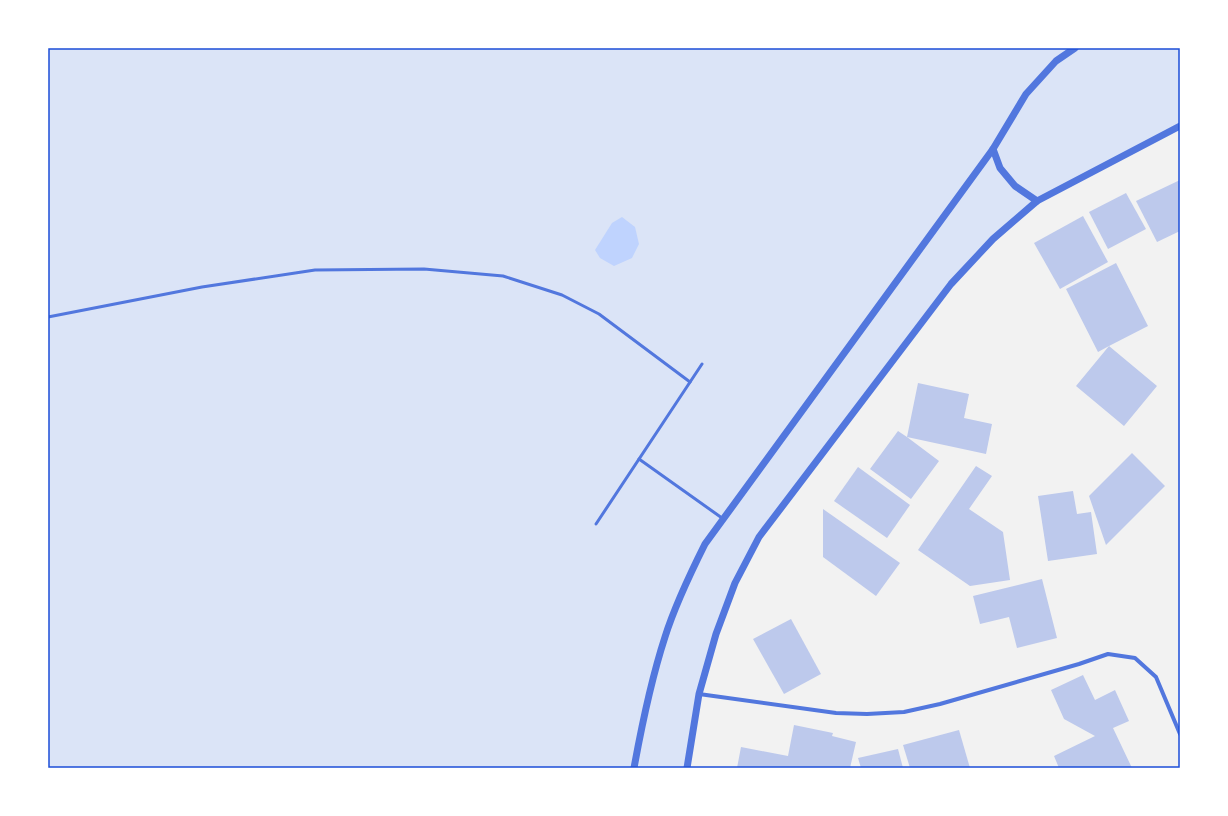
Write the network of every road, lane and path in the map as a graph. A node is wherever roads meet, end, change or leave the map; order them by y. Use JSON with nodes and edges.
{"nodes":[{"id":1,"x":1075,"y":48,"type":"edge"},
{"id":2,"x":1180,"y":126,"type":"edge"},
{"id":3,"x":993,"y":149,"type":"junction"},
{"id":4,"x":1037,"y":201,"type":"junction"},
{"id":5,"x":48,"y":317,"type":"edge"},
{"id":6,"x":702,"y":364,"type":"dead end"},
{"id":7,"x":690,"y":382,"type":"junction"},
{"id":8,"x":639,"y":459,"type":"junction"},
{"id":9,"x":723,"y":518,"type":"junction"},
{"id":10,"x":596,"y":524,"type":"dead end"},
{"id":11,"x":699,"y":694,"type":"junction"},
{"id":12,"x":1180,"y":734,"type":"edge"},
{"id":13,"x":634,"y":768,"type":"edge"},
{"id":14,"x":687,"y":768,"type":"edge"}],
"edges":[{"from":1,"to":3,"type":"street"},
{"from":2,"to":4,"type":"street"},
{"from":3,"to":4,"type":"street"},
{"from":3,"to":9,"type":"street"},
{"from":4,"to":11,"type":"street"},
{"from":5,"to":7,"type":"lane"},
{"from":6,"to":7,"type":"lane"},
{"from":7,"to":8,"type":"lane"},
{"from":8,"to":9,"type":"lane"},
{"from":8,"to":10,"type":"lane"},
{"from":9,"to":13,"type":"street"},
{"from":11,"to":12,"type":"street"},
{"from":11,"to":14,"type":"street"}]}
